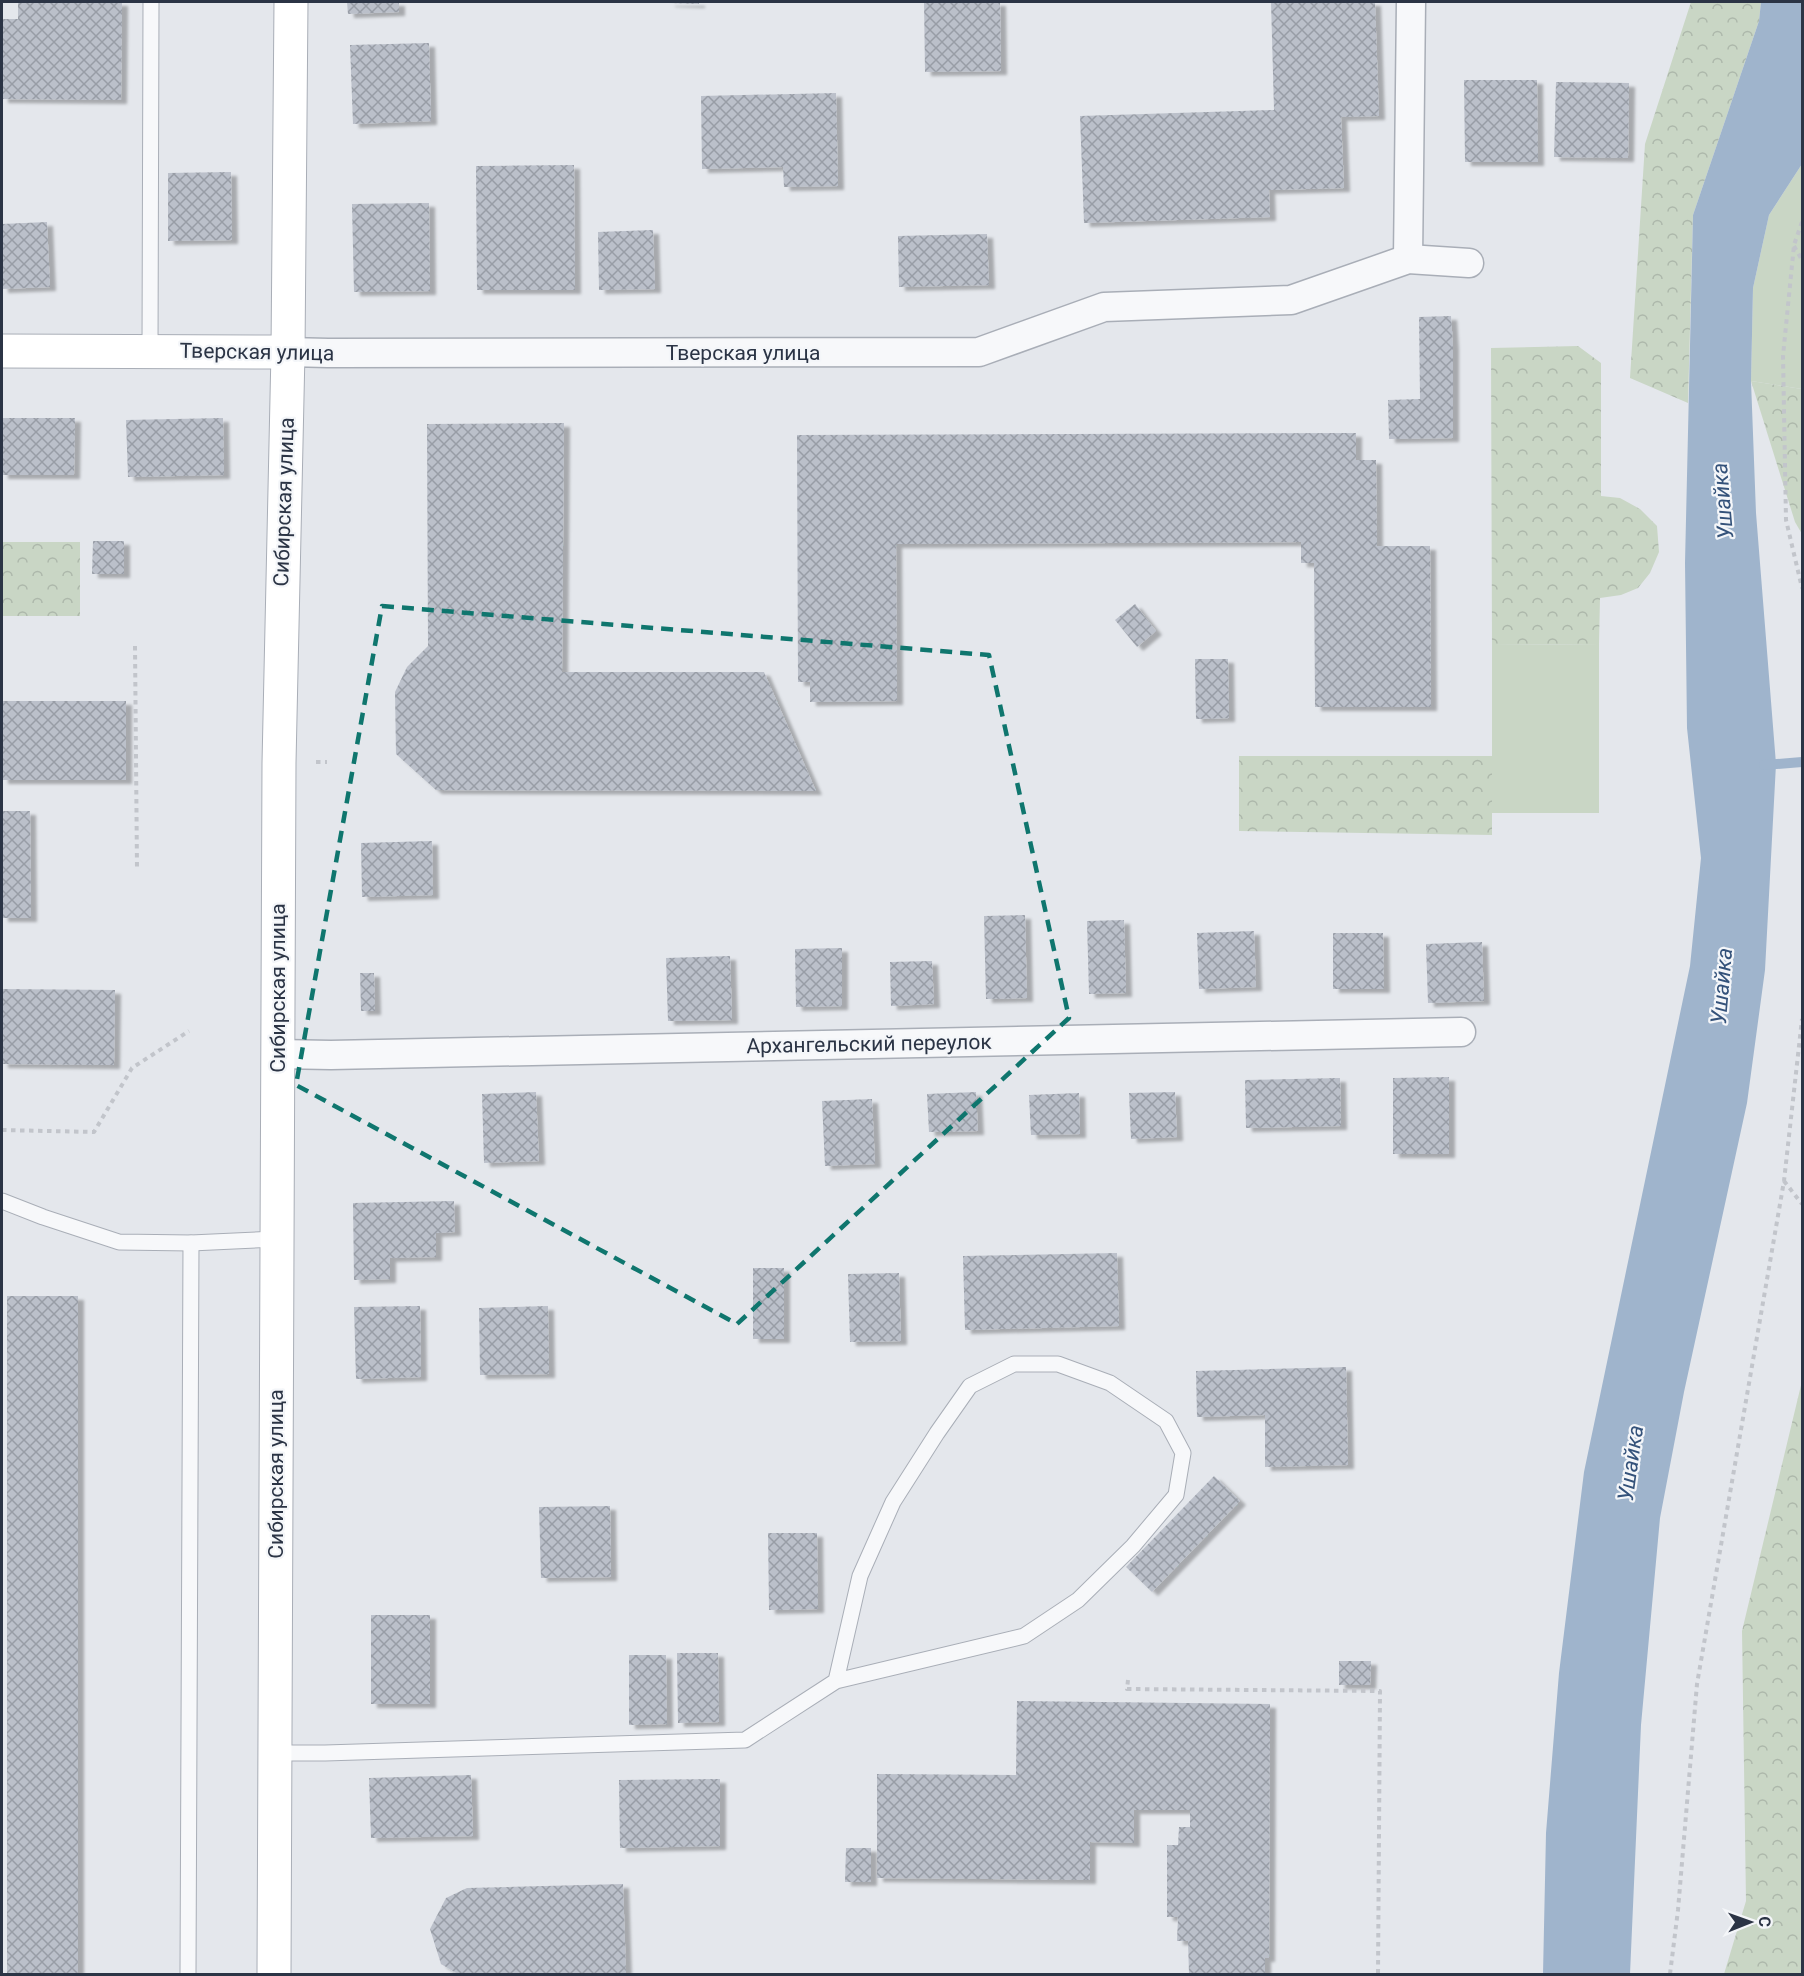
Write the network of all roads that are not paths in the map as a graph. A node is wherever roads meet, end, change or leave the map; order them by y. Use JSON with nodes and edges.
{"nodes":[{"id":1,"x":151,"y":2,"type":"edge"},
{"id":2,"x":291,"y":2,"type":"edge"},
{"id":3,"x":1411,"y":2,"type":"edge"},
{"id":4,"x":1408,"y":259,"type":"junction"},
{"id":5,"x":1469,"y":263,"type":"dead end"},
{"id":6,"x":2,"y":351,"type":"edge"},
{"id":7,"x":150,"y":351,"type":"junction"},
{"id":8,"x":288,"y":352,"type":"junction"},
{"id":9,"x":1461,"y":1032,"type":"dead end"},
{"id":10,"x":278,"y":1054,"type":"junction"},
{"id":11,"x":2,"y":1201,"type":"edge"},
{"id":12,"x":276,"y":1239,"type":"junction"},
{"id":13,"x":191,"y":1243,"type":"junction"},
{"id":14,"x":836,"y":1681,"type":"junction"},
{"id":15,"x":275,"y":1753,"type":"junction"},
{"id":16,"x":188,"y":1974,"type":"edge"},
{"id":17,"x":274,"y":1974,"type":"edge"}],
"edges":[{"from":1,"to":7,"type":"lane"},
{"from":2,"to":8,"type":"main road","name":"Сибирская улица"},
{"from":3,"to":4,"type":"street"},
{"from":4,"to":5,"type":"street","name":"Тверская улица"},
{"from":4,"to":8,"type":"street","name":"Тверская улица"},
{"from":6,"to":7,"type":"main road","name":"Тверская улица"},
{"from":7,"to":8,"type":"main road","name":"Тверская улица"},
{"from":8,"to":10,"type":"main road","name":"Сибирская улица"},
{"from":9,"to":10,"type":"street","name":"Архангельский переулок"},
{"from":10,"to":12,"type":"main road","name":"Сибирская улица"},
{"from":11,"to":13,"type":"lane"},
{"from":12,"to":13,"type":"lane"},
{"from":12,"to":15,"type":"main road","name":"Сибирская улица"},
{"from":13,"to":16,"type":"lane"},
{"from":14,"to":14,"type":"lane"},
{"from":14,"to":15,"type":"lane"},
{"from":15,"to":17,"type":"main road","name":"Сибирская улица"}]}
